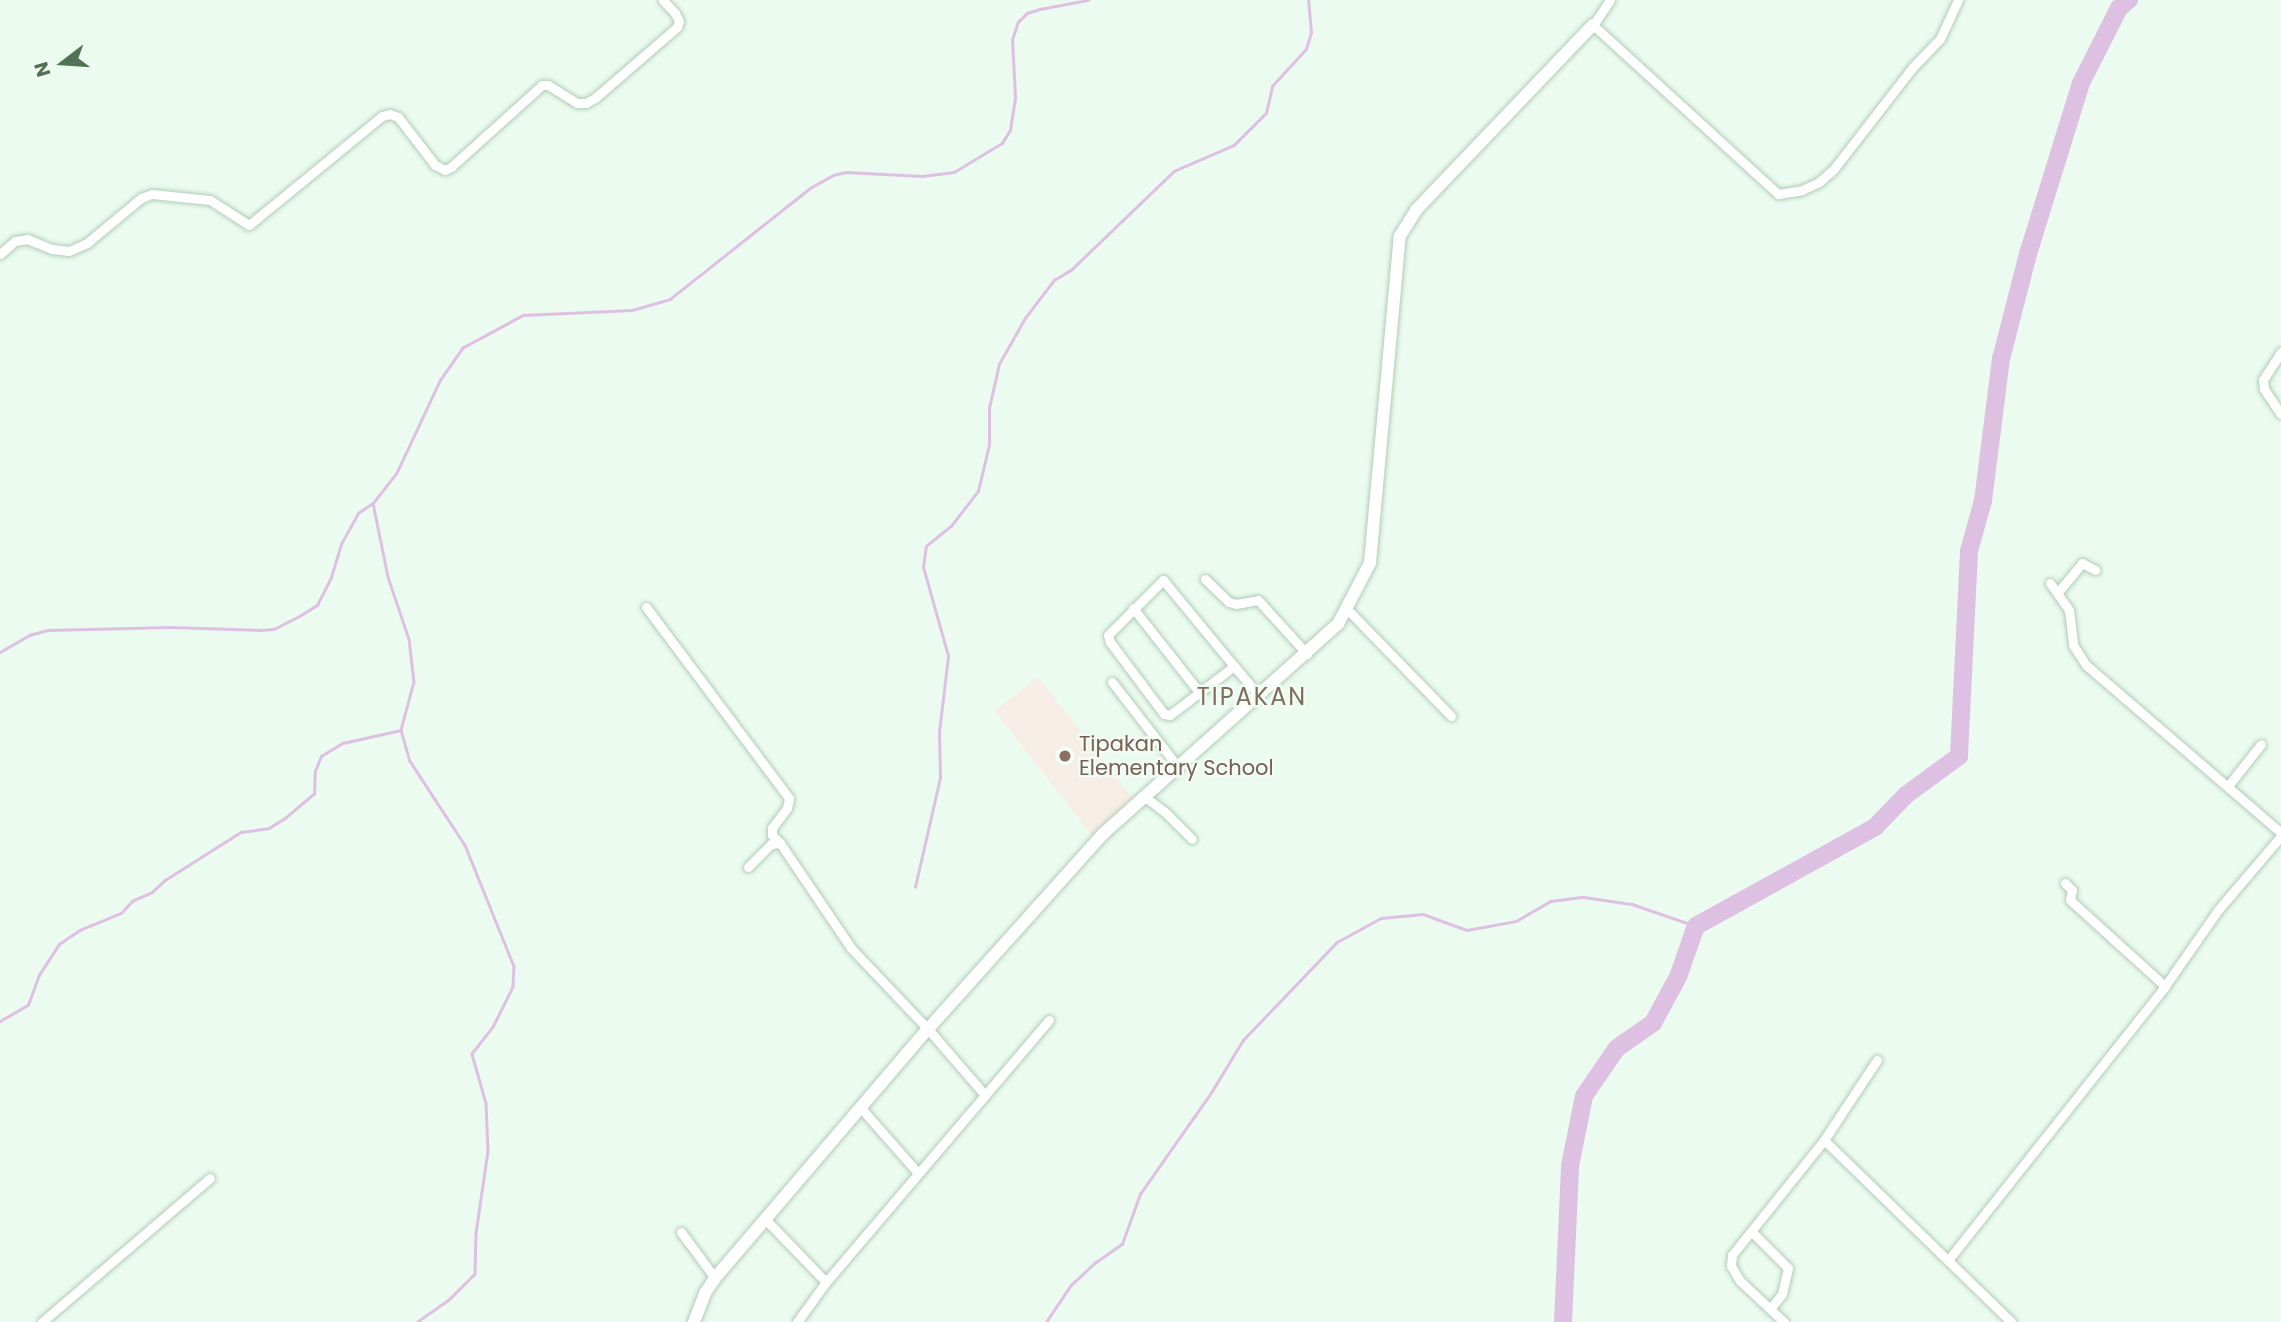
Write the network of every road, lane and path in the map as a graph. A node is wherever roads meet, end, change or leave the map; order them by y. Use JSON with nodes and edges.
{"nodes":[{"id":1,"x":663,"y":0,"type":"edge"},
{"id":2,"x":1609,"y":0,"type":"edge"},
{"id":3,"x":1958,"y":0,"type":"edge"},
{"id":4,"x":1592,"y":25,"type":"junction"},
{"id":5,"x":0,"y":254,"type":"edge"},
{"id":6,"x":2281,"y":352,"type":"edge"},
{"id":7,"x":2281,"y":414,"type":"edge"},
{"id":8,"x":2095,"y":570,"type":"dead end"},
{"id":9,"x":1205,"y":579,"type":"dead end"},
{"id":10,"x":2050,"y":583,"type":"dead end"},
{"id":11,"x":2058,"y":592,"type":"junction"},
{"id":12,"x":646,"y":607,"type":"dead end"},
{"id":13,"x":1133,"y":608,"type":"junction"},
{"id":14,"x":1348,"y":610,"type":"junction"},
{"id":15,"x":1307,"y":654,"type":"junction"},
{"id":16,"x":1234,"y":666,"type":"junction"},
{"id":17,"x":1112,"y":682,"type":"dead end"},
{"id":18,"x":1200,"y":693,"type":"junction"},
{"id":19,"x":1259,"y":696,"type":"junction"},
{"id":20,"x":1451,"y":716,"type":"dead end"},
{"id":21,"x":2261,"y":744,"type":"dead end"},
{"id":22,"x":1178,"y":767,"type":"junction"},
{"id":23,"x":2228,"y":786,"type":"junction"},
{"id":24,"x":1144,"y":797,"type":"junction"},
{"id":25,"x":2281,"y":834,"type":"edge"},
{"id":26,"x":1192,"y":839,"type":"dead end"},
{"id":27,"x":780,"y":843,"type":"junction"},
{"id":28,"x":748,"y":867,"type":"dead end"},
{"id":29,"x":2065,"y":883,"type":"dead end"},
{"id":30,"x":2165,"y":986,"type":"junction"},
{"id":31,"x":1049,"y":1020,"type":"dead end"},
{"id":32,"x":928,"y":1028,"type":"junction"},
{"id":33,"x":1877,"y":1060,"type":"dead end"},
{"id":34,"x":985,"y":1095,"type":"junction"},
{"id":35,"x":860,"y":1107,"type":"junction"},
{"id":36,"x":1824,"y":1140,"type":"junction"},
{"id":37,"x":918,"y":1173,"type":"junction"},
{"id":38,"x":209,"y":1178,"type":"dead end"},
{"id":39,"x":766,"y":1220,"type":"junction"},
{"id":40,"x":681,"y":1232,"type":"dead end"},
{"id":41,"x":1752,"y":1232,"type":"junction"},
{"id":42,"x":1949,"y":1259,"type":"junction"},
{"id":43,"x":715,"y":1278,"type":"junction"},
{"id":44,"x":826,"y":1282,"type":"junction"},
{"id":45,"x":1770,"y":1309,"type":"junction"},
{"id":46,"x":42,"y":1322,"type":"edge"},
{"id":47,"x":694,"y":1322,"type":"edge"},
{"id":48,"x":797,"y":1322,"type":"edge"},
{"id":49,"x":1784,"y":1322,"type":"edge"},
{"id":50,"x":2011,"y":1322,"type":"edge"}],
"edges":[{"from":1,"to":5,"type":"street"},
{"from":2,"to":4,"type":"street"},
{"from":3,"to":4,"type":"street"},
{"from":4,"to":14,"type":"street"},
{"from":6,"to":7,"type":"street"},
{"from":8,"to":11,"type":"street"},
{"from":9,"to":15,"type":"street"},
{"from":10,"to":11,"type":"street"},
{"from":11,"to":23,"type":"street"},
{"from":12,"to":27,"type":"street"},
{"from":13,"to":16,"type":"street"},
{"from":13,"to":18,"type":"street"},
{"from":13,"to":18,"type":"street"},
{"from":14,"to":15,"type":"street"},
{"from":14,"to":20,"type":"street"},
{"from":15,"to":19,"type":"street"},
{"from":16,"to":18,"type":"street"},
{"from":16,"to":19,"type":"street"},
{"from":17,"to":22,"type":"street"},
{"from":19,"to":22,"type":"street"},
{"from":21,"to":23,"type":"street"},
{"from":22,"to":24,"type":"street"},
{"from":23,"to":25,"type":"street"},
{"from":24,"to":26,"type":"street"},
{"from":24,"to":32,"type":"street"},
{"from":25,"to":30,"type":"street"},
{"from":27,"to":28,"type":"street"},
{"from":27,"to":32,"type":"street"},
{"from":29,"to":30,"type":"street"},
{"from":30,"to":42,"type":"street"},
{"from":31,"to":34,"type":"street"},
{"from":32,"to":34,"type":"street"},
{"from":32,"to":35,"type":"street"},
{"from":33,"to":36,"type":"street"},
{"from":34,"to":37,"type":"street"},
{"from":35,"to":37,"type":"street"},
{"from":35,"to":39,"type":"street"},
{"from":36,"to":41,"type":"street"},
{"from":36,"to":42,"type":"street"},
{"from":37,"to":44,"type":"street"},
{"from":38,"to":46,"type":"street"},
{"from":39,"to":43,"type":"street"},
{"from":39,"to":44,"type":"street"},
{"from":40,"to":43,"type":"street"},
{"from":41,"to":45,"type":"street"},
{"from":41,"to":45,"type":"street"},
{"from":42,"to":50,"type":"street"},
{"from":43,"to":47,"type":"street"},
{"from":44,"to":48,"type":"street"},
{"from":45,"to":49,"type":"street"}]}
